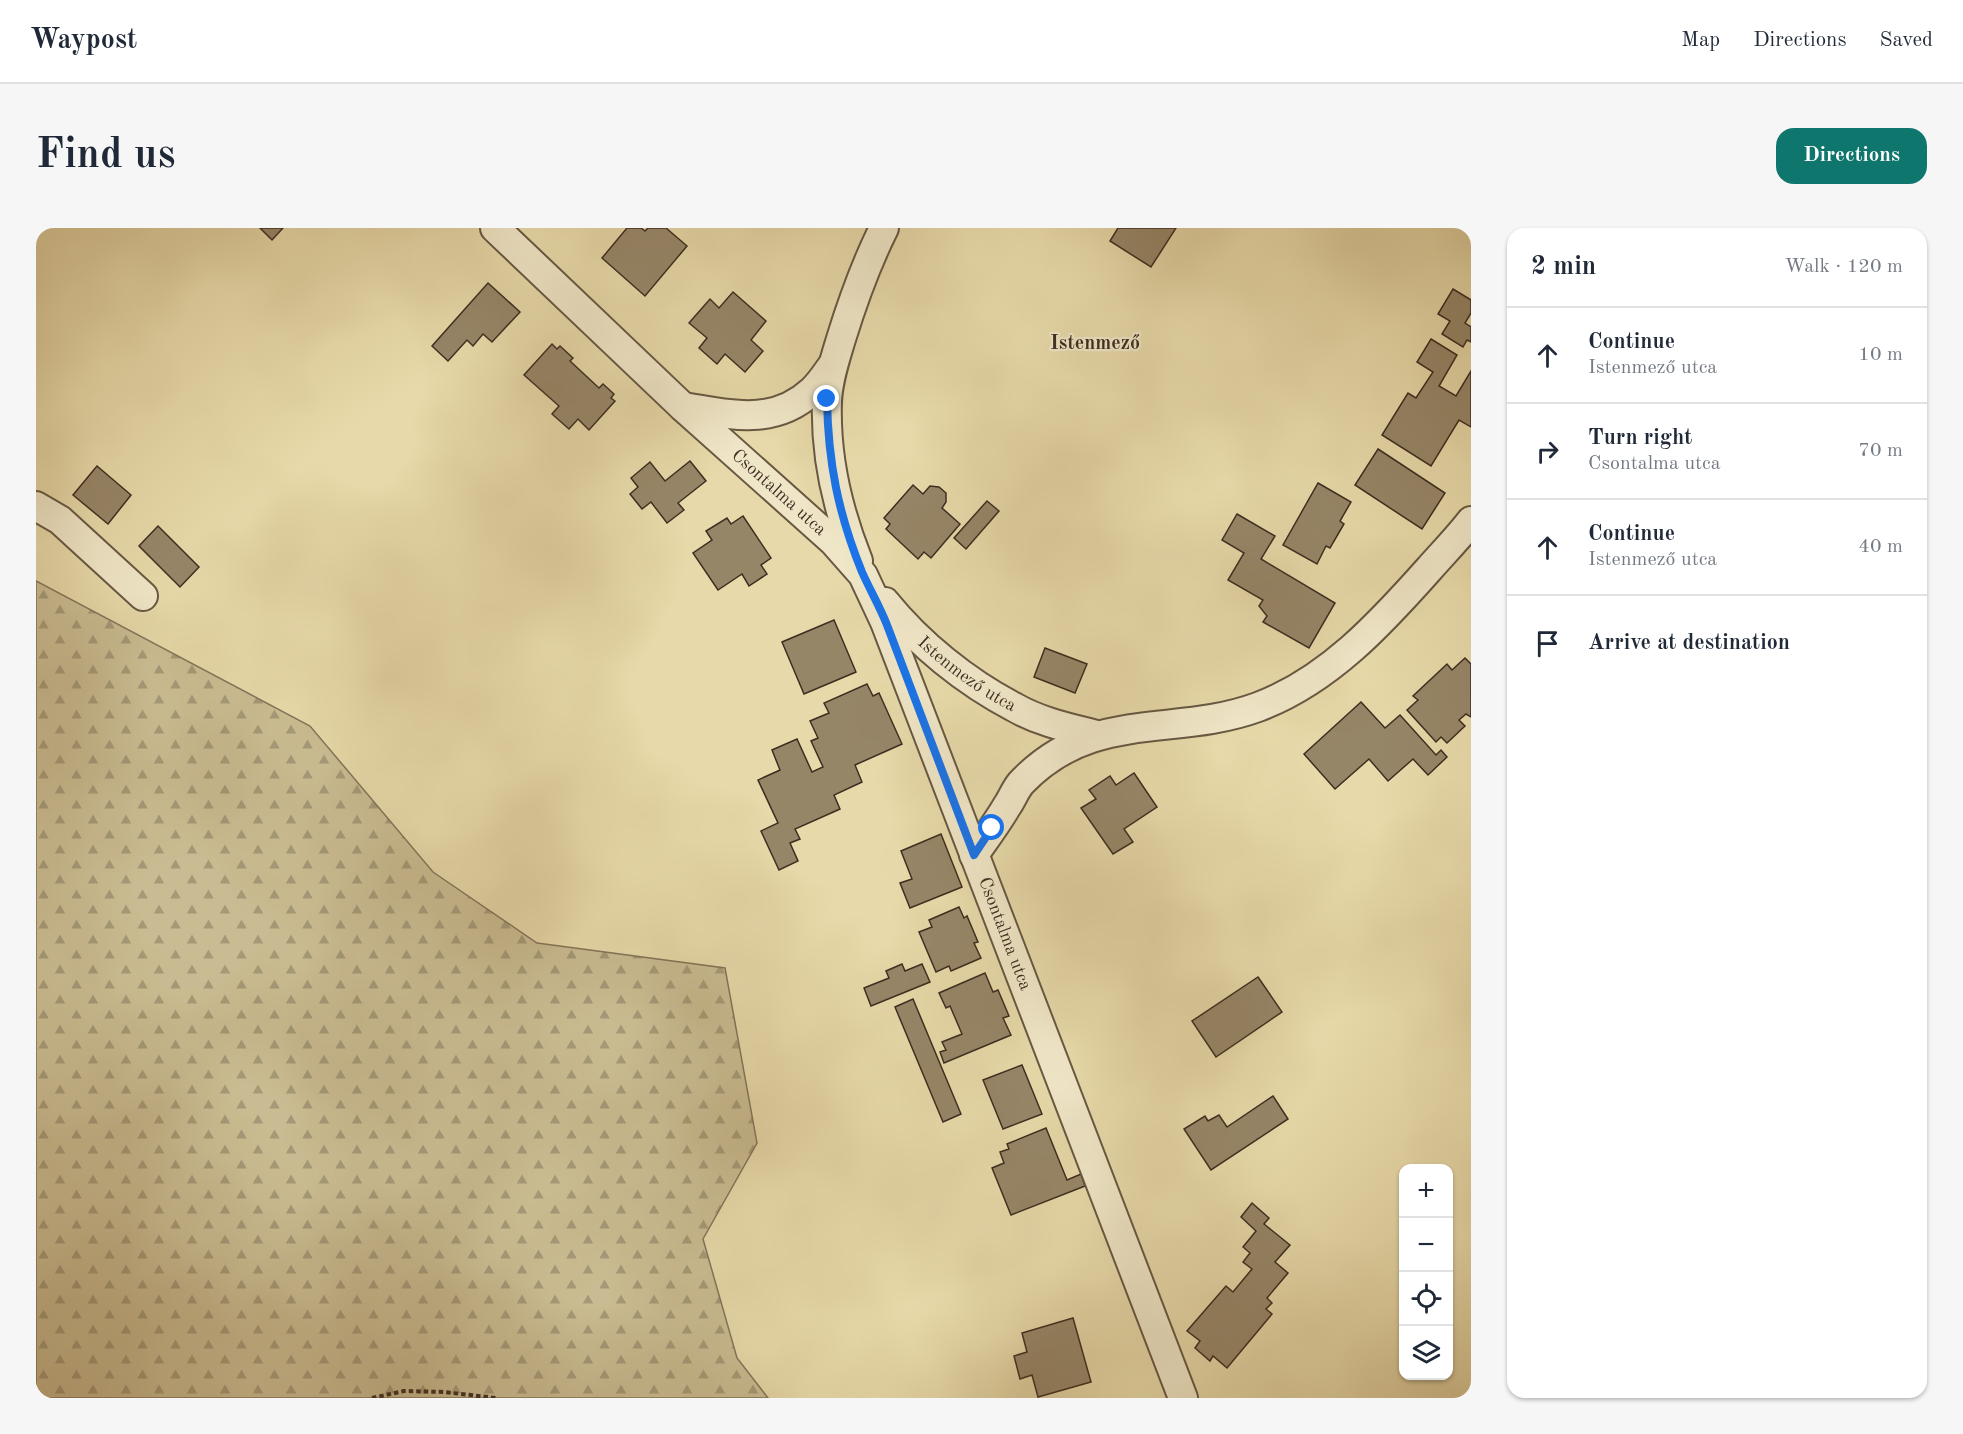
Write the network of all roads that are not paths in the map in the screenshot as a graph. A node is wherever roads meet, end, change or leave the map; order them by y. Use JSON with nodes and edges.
{"nodes":[{"id":1,"x":495,"y":228,"type":"edge"},
{"id":2,"x":884,"y":228,"type":"edge"},
{"id":3,"x":834,"y":364,"type":"junction"},
{"id":4,"x":683,"y":407,"type":"junction"},
{"id":5,"x":36,"y":506,"type":"edge"},
{"id":6,"x":1471,"y":521,"type":"edge"},
{"id":7,"x":863,"y":575,"type":"junction"},
{"id":8,"x":143,"y":596,"type":"dead end"},
{"id":9,"x":1097,"y":735,"type":"junction"},
{"id":10,"x":974,"y":855,"type":"junction"},
{"id":11,"x":1183,"y":1398,"type":"edge"}],
"edges":[{"from":1,"to":4,"type":"street","name":"Csontalma utca"},
{"from":2,"to":3,"type":"street","name":"Istenmező utca"},
{"from":3,"to":4,"type":"street"},
{"from":3,"to":7,"type":"street","name":"Istenmező utca"},
{"from":4,"to":7,"type":"street","name":"Csontalma utca"},
{"from":5,"to":8,"type":"street"},
{"from":6,"to":9,"type":"street","name":"Istenmező utca"},
{"from":7,"to":9,"type":"street","name":"Istenmező utca"},
{"from":7,"to":10,"type":"street","name":"Csontalma utca"},
{"from":9,"to":10,"type":"street","name":"Istenmező utca"},
{"from":10,"to":11,"type":"street","name":"Csontalma utca"}]}
